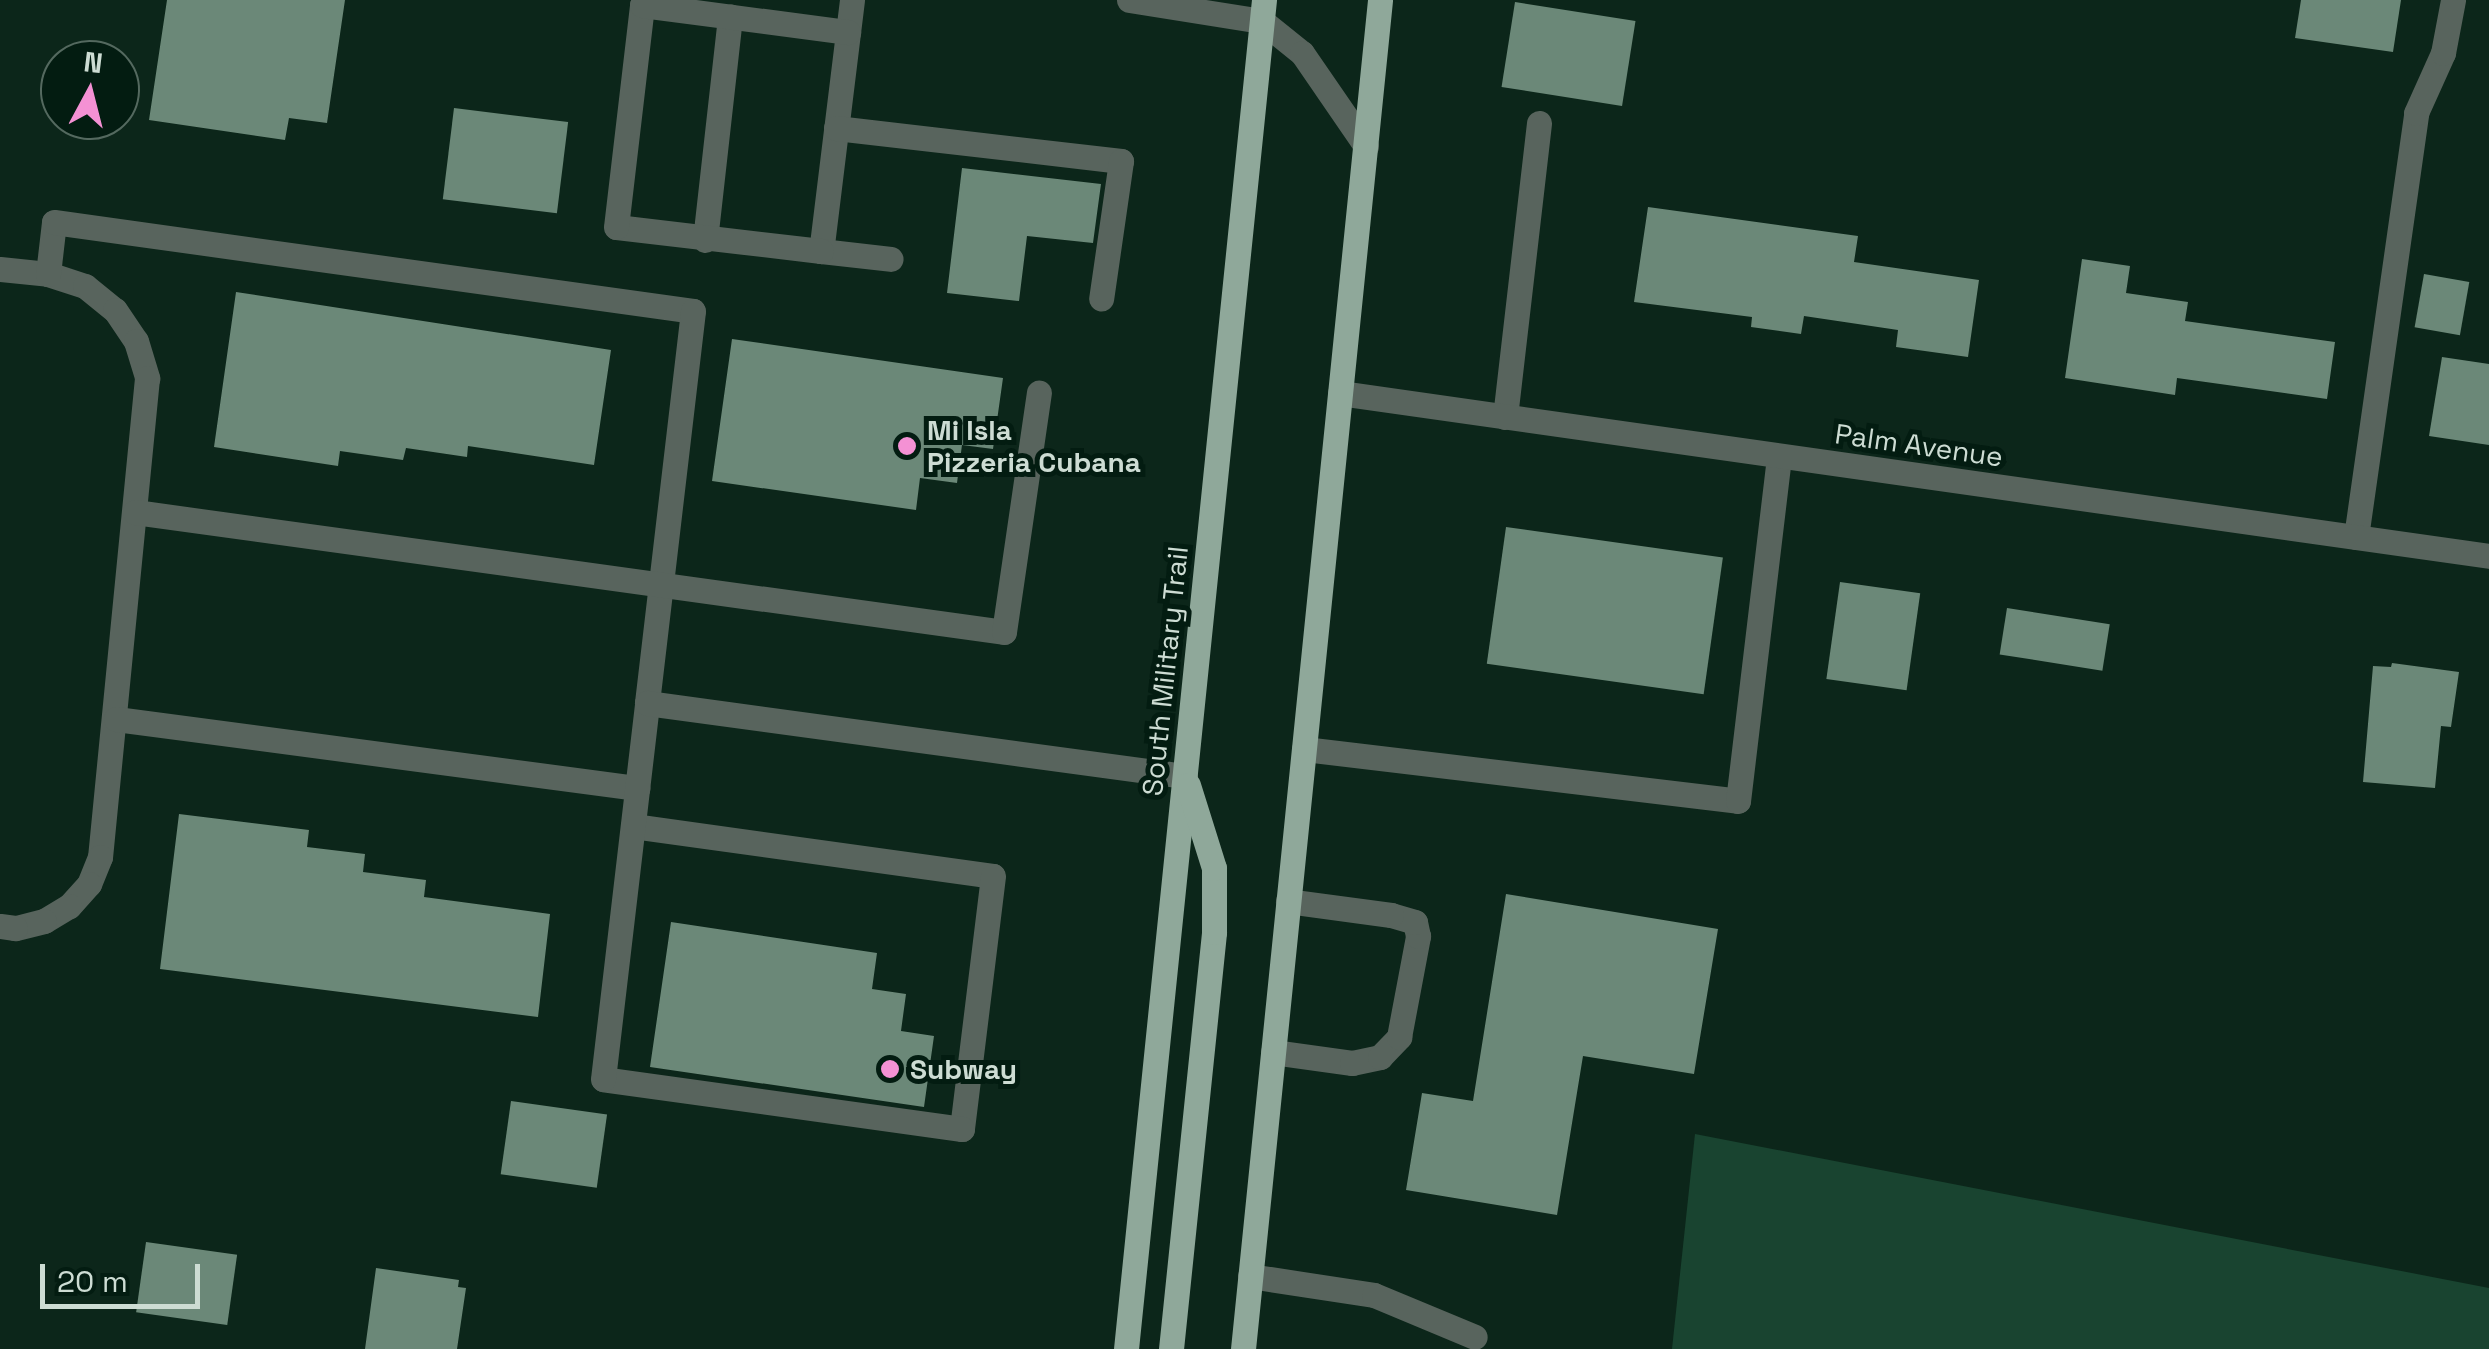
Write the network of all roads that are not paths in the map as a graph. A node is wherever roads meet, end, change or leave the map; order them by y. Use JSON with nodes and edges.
{"nodes":[{"id":1,"x":852,"y":0,"type":"edge"},
{"id":2,"x":1130,"y":0,"type":"edge"},
{"id":3,"x":1380,"y":0,"type":"edge"},
{"id":4,"x":2452,"y":0,"type":"edge"},
{"id":5,"x":1263,"y":10,"type":"edge"},
{"id":6,"x":730,"y":16,"type":"junction"},
{"id":7,"x":848,"y":32,"type":"junction"},
{"id":8,"x":1539,"y":123,"type":"dead end"},
{"id":9,"x":836,"y":128,"type":"junction"},
{"id":10,"x":1366,"y":146,"type":"junction"},
{"id":11,"x":704,"y":240,"type":"junction"},
{"id":12,"x":821,"y":251,"type":"junction"},
{"id":13,"x":892,"y":259,"type":"dead end"},
{"id":14,"x":0,"y":268,"type":"edge"},
{"id":15,"x":48,"y":274,"type":"junction"},
{"id":16,"x":1102,"y":300,"type":"dead end"},
{"id":17,"x":1040,"y":393,"type":"dead end"},
{"id":18,"x":1340,"y":393,"type":"junction"},
{"id":19,"x":1505,"y":417,"type":"junction"},
{"id":20,"x":1779,"y":456,"type":"junction"},
{"id":21,"x":136,"y":512,"type":"junction"},
{"id":22,"x":2356,"y":537,"type":"junction"},
{"id":23,"x":2489,"y":556,"type":"edge"},
{"id":24,"x":662,"y":584,"type":"junction"},
{"id":25,"x":647,"y":703,"type":"junction"},
{"id":26,"x":116,"y":719,"type":"junction"},
{"id":27,"x":1304,"y":749,"type":"junction"},
{"id":28,"x":1185,"y":776,"type":"junction"},
{"id":29,"x":637,"y":788,"type":"junction"},
{"id":30,"x":632,"y":826,"type":"junction"},
{"id":31,"x":1288,"y":901,"type":"junction"},
{"id":32,"x":0,"y":926,"type":"edge"},
{"id":33,"x":1273,"y":1052,"type":"junction"},
{"id":34,"x":1250,"y":1276,"type":"junction"},
{"id":35,"x":1475,"y":1337,"type":"dead end"},
{"id":36,"x":1126,"y":1349,"type":"edge"},
{"id":37,"x":1170,"y":1349,"type":"edge"},
{"id":38,"x":1243,"y":1349,"type":"edge"}],
"edges":[{"from":1,"to":7,"type":"street"},
{"from":2,"to":5,"type":"street"},
{"from":3,"to":10,"type":"main road"},
{"from":4,"to":22,"type":"street"},
{"from":5,"to":10,"type":"street"},
{"from":5,"to":28,"type":"main road","name":"South Military Trail"},
{"from":6,"to":7,"type":"street"},
{"from":6,"to":11,"type":"street"},
{"from":6,"to":11,"type":"street"},
{"from":7,"to":9,"type":"street"},
{"from":8,"to":19,"type":"street"},
{"from":9,"to":12,"type":"street"},
{"from":9,"to":16,"type":"street"},
{"from":10,"to":18,"type":"main road"},
{"from":11,"to":12,"type":"street"},
{"from":12,"to":13,"type":"street"},
{"from":14,"to":15,"type":"street"},
{"from":15,"to":21,"type":"street"},
{"from":15,"to":24,"type":"street"},
{"from":17,"to":24,"type":"street"},
{"from":18,"to":19,"type":"street","name":"Palm Avenue"},
{"from":18,"to":27,"type":"main road"},
{"from":19,"to":20,"type":"street","name":"Palm Avenue"},
{"from":20,"to":22,"type":"street","name":"Palm Avenue"},
{"from":20,"to":27,"type":"street"},
{"from":21,"to":24,"type":"street"},
{"from":21,"to":26,"type":"street"},
{"from":22,"to":23,"type":"street","name":"Palm Avenue"},
{"from":24,"to":25,"type":"street"},
{"from":25,"to":28,"type":"street"},
{"from":25,"to":29,"type":"street"},
{"from":26,"to":29,"type":"street"},
{"from":26,"to":32,"type":"street"},
{"from":27,"to":31,"type":"main road"},
{"from":28,"to":36,"type":"main road","name":"South Military Trail"},
{"from":28,"to":37,"type":"main road"},
{"from":29,"to":30,"type":"street"},
{"from":30,"to":30,"type":"street"},
{"from":31,"to":33,"type":"main road"},
{"from":31,"to":33,"type":"street"},
{"from":33,"to":34,"type":"main road"},
{"from":34,"to":35,"type":"street"},
{"from":34,"to":38,"type":"main road"}]}
